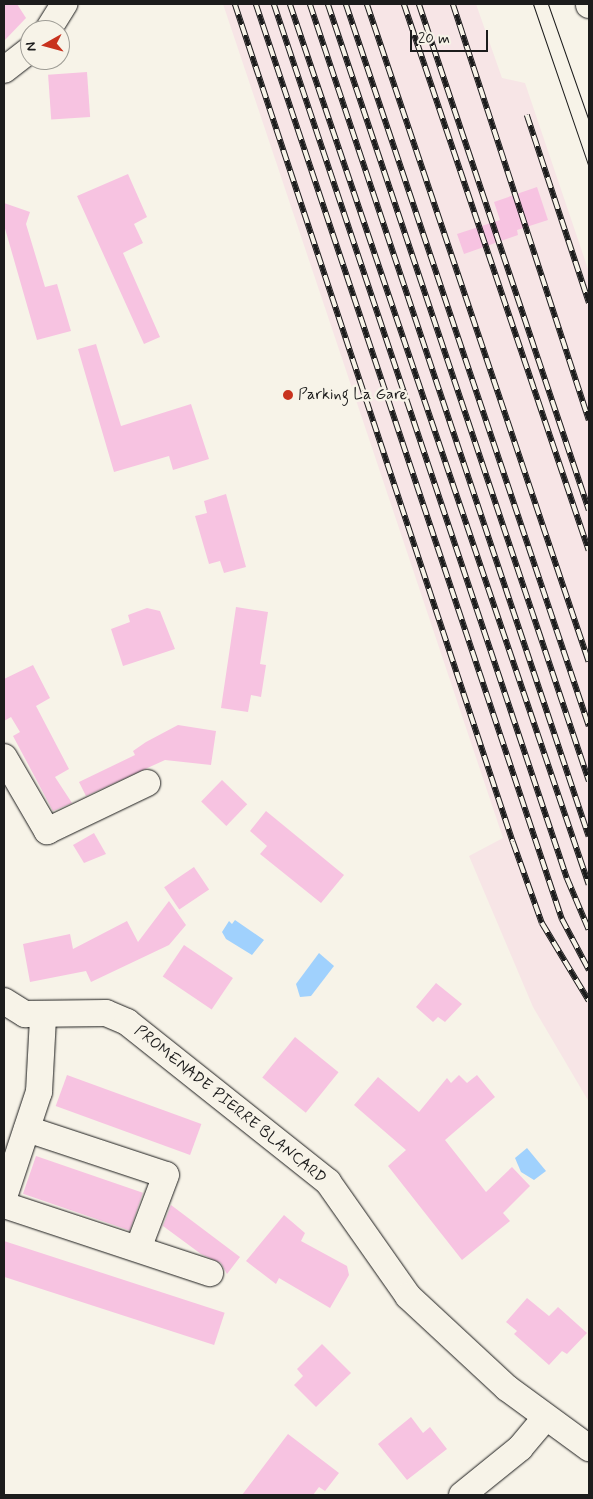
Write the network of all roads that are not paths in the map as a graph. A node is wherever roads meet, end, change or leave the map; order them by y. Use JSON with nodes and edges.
{"nodes":[{"id":1,"x":64,"y":4,"type":"edge"},
{"id":2,"x":54,"y":20,"type":"edge"},
{"id":3,"x":20,"y":58,"type":"edge"},
{"id":4,"x":4,"y":70,"type":"edge"},
{"id":5,"x":4,"y":757,"type":"edge"},
{"id":6,"x":147,"y":783,"type":"dead end"},
{"id":7,"x":4,"y":1001,"type":"edge"},
{"id":8,"x":43,"y":1016,"type":"junction"},
{"id":9,"x":27,"y":1129,"type":"junction"},
{"id":10,"x":4,"y":1198,"type":"edge"},
{"id":11,"x":4,"y":1204,"type":"edge"},
{"id":12,"x":139,"y":1246,"type":"junction"},
{"id":13,"x":210,"y":1273,"type":"dead end"},
{"id":14,"x":546,"y":1418,"type":"junction"},
{"id":15,"x":589,"y":1448,"type":"edge"},
{"id":16,"x":462,"y":1495,"type":"edge"}],
"edges":[{"from":1,"to":2,"type":"street"},
{"from":3,"to":4,"type":"street"},
{"from":5,"to":6,"type":"street"},
{"from":7,"to":8,"type":"street","name":"PROMENADE PIERRE BLANCARD"},
{"from":8,"to":9,"type":"street"},
{"from":8,"to":14,"type":"street","name":"PROMENADE PIERRE BLANCARD"},
{"from":9,"to":10,"type":"street"},
{"from":9,"to":12,"type":"street"},
{"from":11,"to":12,"type":"street"},
{"from":12,"to":13,"type":"street"},
{"from":14,"to":15,"type":"street","name":"PROMENADE PIERRE BLANCARD"},
{"from":14,"to":16,"type":"street"}]}
